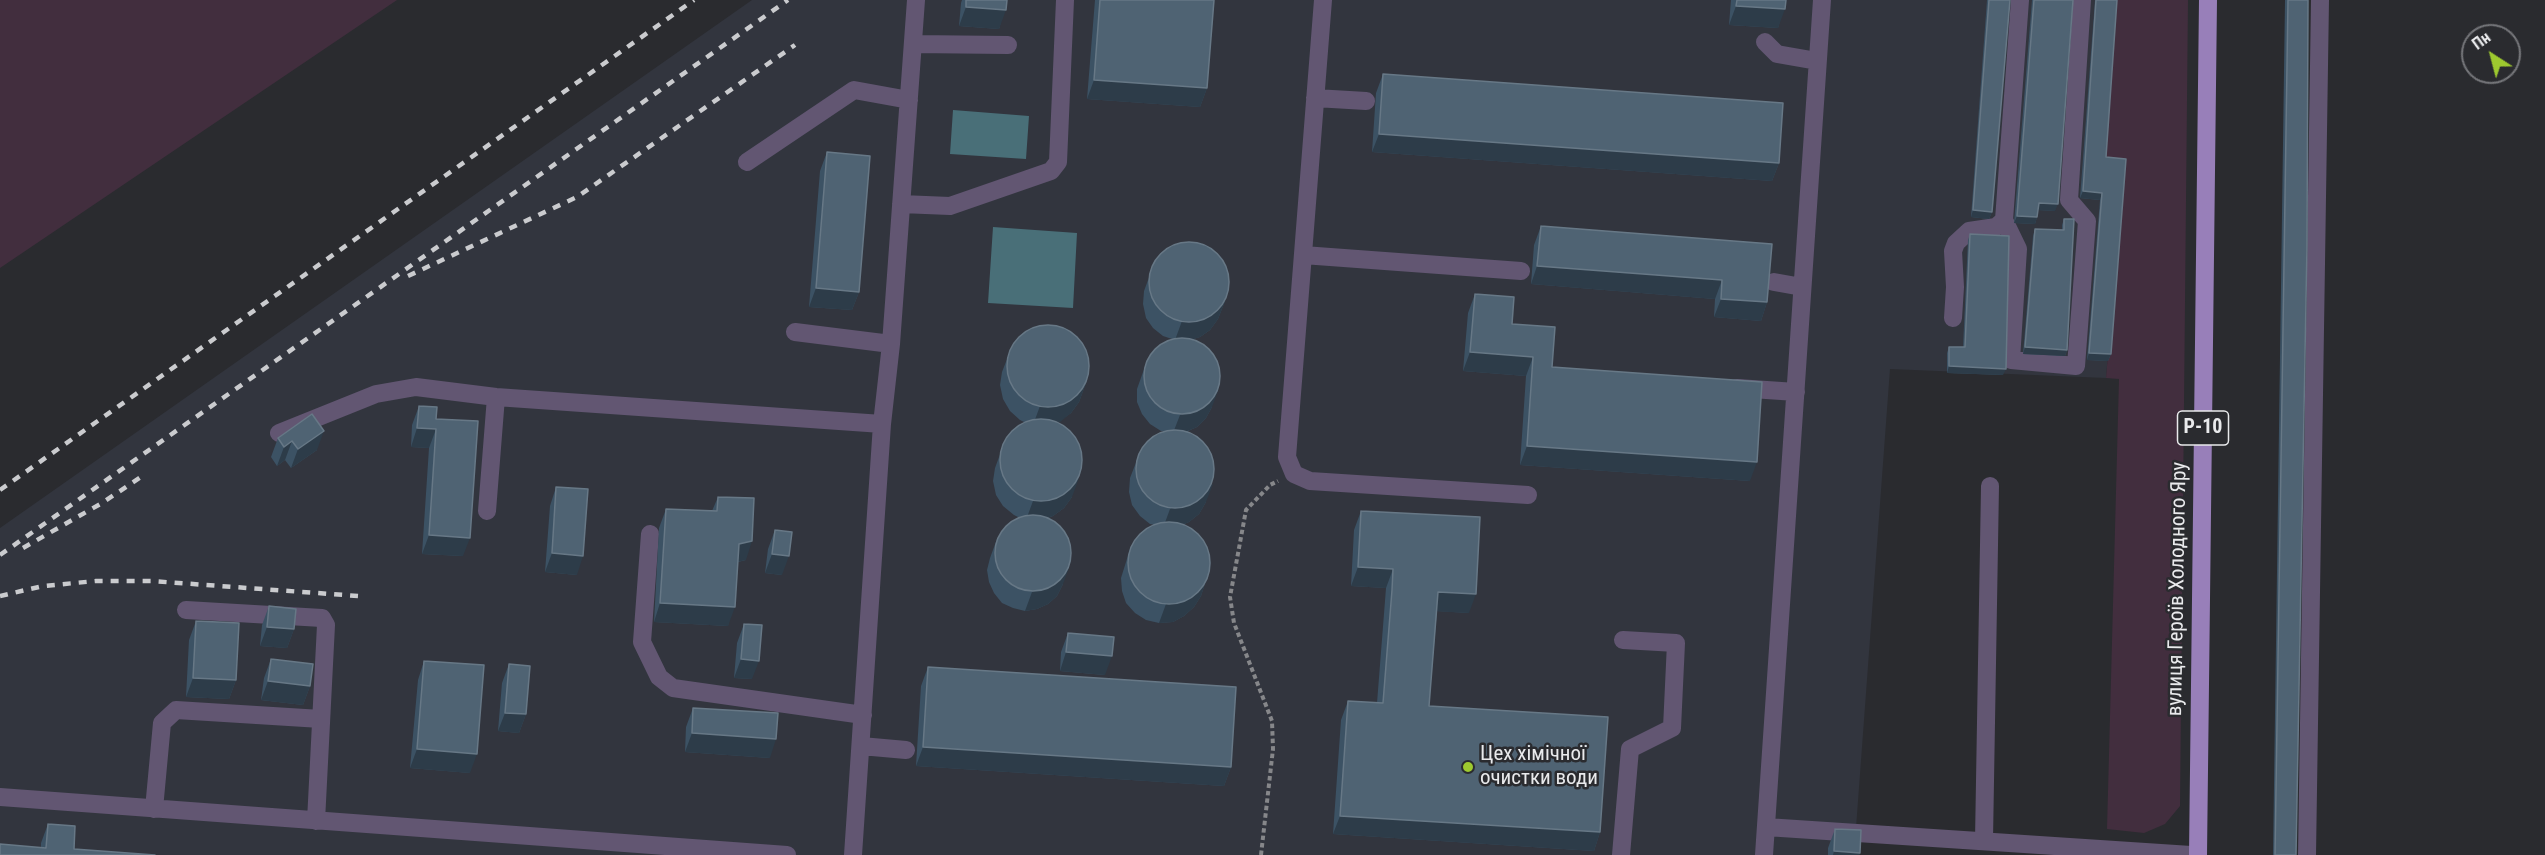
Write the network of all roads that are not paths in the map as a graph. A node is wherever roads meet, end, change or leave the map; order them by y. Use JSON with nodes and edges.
{"nodes":[{"id":1,"x":916,"y":0,"type":"edge"},
{"id":2,"x":1065,"y":0,"type":"edge"},
{"id":3,"x":1323,"y":0,"type":"edge"},
{"id":4,"x":1821,"y":0,"type":"edge"},
{"id":5,"x":2020,"y":0,"type":"edge"},
{"id":6,"x":2082,"y":0,"type":"edge"},
{"id":7,"x":2208,"y":0,"type":"edge"},
{"id":8,"x":2320,"y":0,"type":"edge"},
{"id":9,"x":1765,"y":42,"type":"dead end"},
{"id":10,"x":913,"y":44,"type":"junction"},
{"id":11,"x":1008,"y":45,"type":"dead end"},
{"id":12,"x":1817,"y":61,"type":"junction"},
{"id":13,"x":1315,"y":98,"type":"junction"},
{"id":14,"x":909,"y":100,"type":"junction"},
{"id":15,"x":1366,"y":101,"type":"dead end"},
{"id":16,"x":747,"y":162,"type":"dead end"},
{"id":17,"x":901,"y":204,"type":"junction"},
{"id":18,"x":2004,"y":220,"type":"junction"},
{"id":19,"x":1303,"y":255,"type":"junction"},
{"id":20,"x":1521,"y":271,"type":"dead end"},
{"id":21,"x":1774,"y":282,"type":"dead end"},
{"id":22,"x":1802,"y":287,"type":"junction"},
{"id":23,"x":1953,"y":318,"type":"dead end"},
{"id":24,"x":795,"y":332,"type":"dead end"},
{"id":25,"x":891,"y":344,"type":"junction"},
{"id":26,"x":1716,"y":386,"type":"edge"},
{"id":27,"x":1796,"y":392,"type":"junction"},
{"id":28,"x":496,"y":397,"type":"junction"},
{"id":29,"x":882,"y":424,"type":"junction"},
{"id":30,"x":279,"y":433,"type":"dead end"},
{"id":31,"x":1990,"y":486,"type":"dead end"},
{"id":32,"x":1528,"y":495,"type":"dead end"},
{"id":33,"x":487,"y":511,"type":"dead end"},
{"id":34,"x":650,"y":534,"type":"dead end"},
{"id":35,"x":186,"y":610,"type":"dead end"},
{"id":36,"x":1623,"y":640,"type":"dead end"},
{"id":37,"x":863,"y":715,"type":"junction"},
{"id":38,"x":321,"y":719,"type":"junction"},
{"id":39,"x":861,"y":746,"type":"junction"},
{"id":40,"x":906,"y":750,"type":"dead end"},
{"id":41,"x":0,"y":797,"type":"edge"},
{"id":42,"x":154,"y":809,"type":"junction"},
{"id":43,"x":316,"y":820,"type":"junction"},
{"id":44,"x":1766,"y":827,"type":"junction"},
{"id":45,"x":1984,"y":840,"type":"junction"},
{"id":46,"x":787,"y":855,"type":"edge"},
{"id":47,"x":853,"y":855,"type":"edge"},
{"id":48,"x":1621,"y":855,"type":"edge"},
{"id":49,"x":1764,"y":855,"type":"edge"},
{"id":50,"x":2191,"y":855,"type":"edge"},
{"id":51,"x":2198,"y":855,"type":"edge"},
{"id":52,"x":2307,"y":855,"type":"edge"}],
"edges":[{"from":1,"to":10,"type":"lane"},
{"from":2,"to":17,"type":"lane"},
{"from":3,"to":13,"type":"lane"},
{"from":4,"to":12,"type":"lane"},
{"from":5,"to":18,"type":"lane"},
{"from":6,"to":18,"type":"lane"},
{"from":7,"to":51,"type":"main road","name":"вулиця Героїв Холодного Яру","number":"Р-10"},
{"from":8,"to":52,"type":"lane"},
{"from":9,"to":12,"type":"lane"},
{"from":10,"to":11,"type":"lane"},
{"from":10,"to":14,"type":"lane"},
{"from":12,"to":22,"type":"lane"},
{"from":13,"to":15,"type":"lane"},
{"from":13,"to":19,"type":"lane"},
{"from":14,"to":16,"type":"lane"},
{"from":14,"to":17,"type":"lane"},
{"from":17,"to":25,"type":"lane"},
{"from":18,"to":23,"type":"lane"},
{"from":19,"to":20,"type":"lane"},
{"from":19,"to":32,"type":"lane"},
{"from":21,"to":22,"type":"lane"},
{"from":22,"to":27,"type":"lane"},
{"from":24,"to":25,"type":"lane"},
{"from":25,"to":29,"type":"lane"},
{"from":26,"to":27,"type":"lane"},
{"from":27,"to":44,"type":"lane"},
{"from":28,"to":29,"type":"lane"},
{"from":28,"to":30,"type":"lane"},
{"from":28,"to":33,"type":"lane"},
{"from":29,"to":37,"type":"lane"},
{"from":31,"to":45,"type":"lane"},
{"from":34,"to":37,"type":"lane"},
{"from":35,"to":38,"type":"lane"},
{"from":36,"to":48,"type":"lane"},
{"from":37,"to":39,"type":"lane"},
{"from":38,"to":42,"type":"lane"},
{"from":38,"to":43,"type":"lane"},
{"from":39,"to":40,"type":"lane"},
{"from":39,"to":47,"type":"lane"},
{"from":41,"to":42,"type":"lane"},
{"from":42,"to":43,"type":"lane"},
{"from":43,"to":46,"type":"lane"},
{"from":44,"to":45,"type":"lane"},
{"from":44,"to":49,"type":"lane"},
{"from":45,"to":50,"type":"lane"}]}
